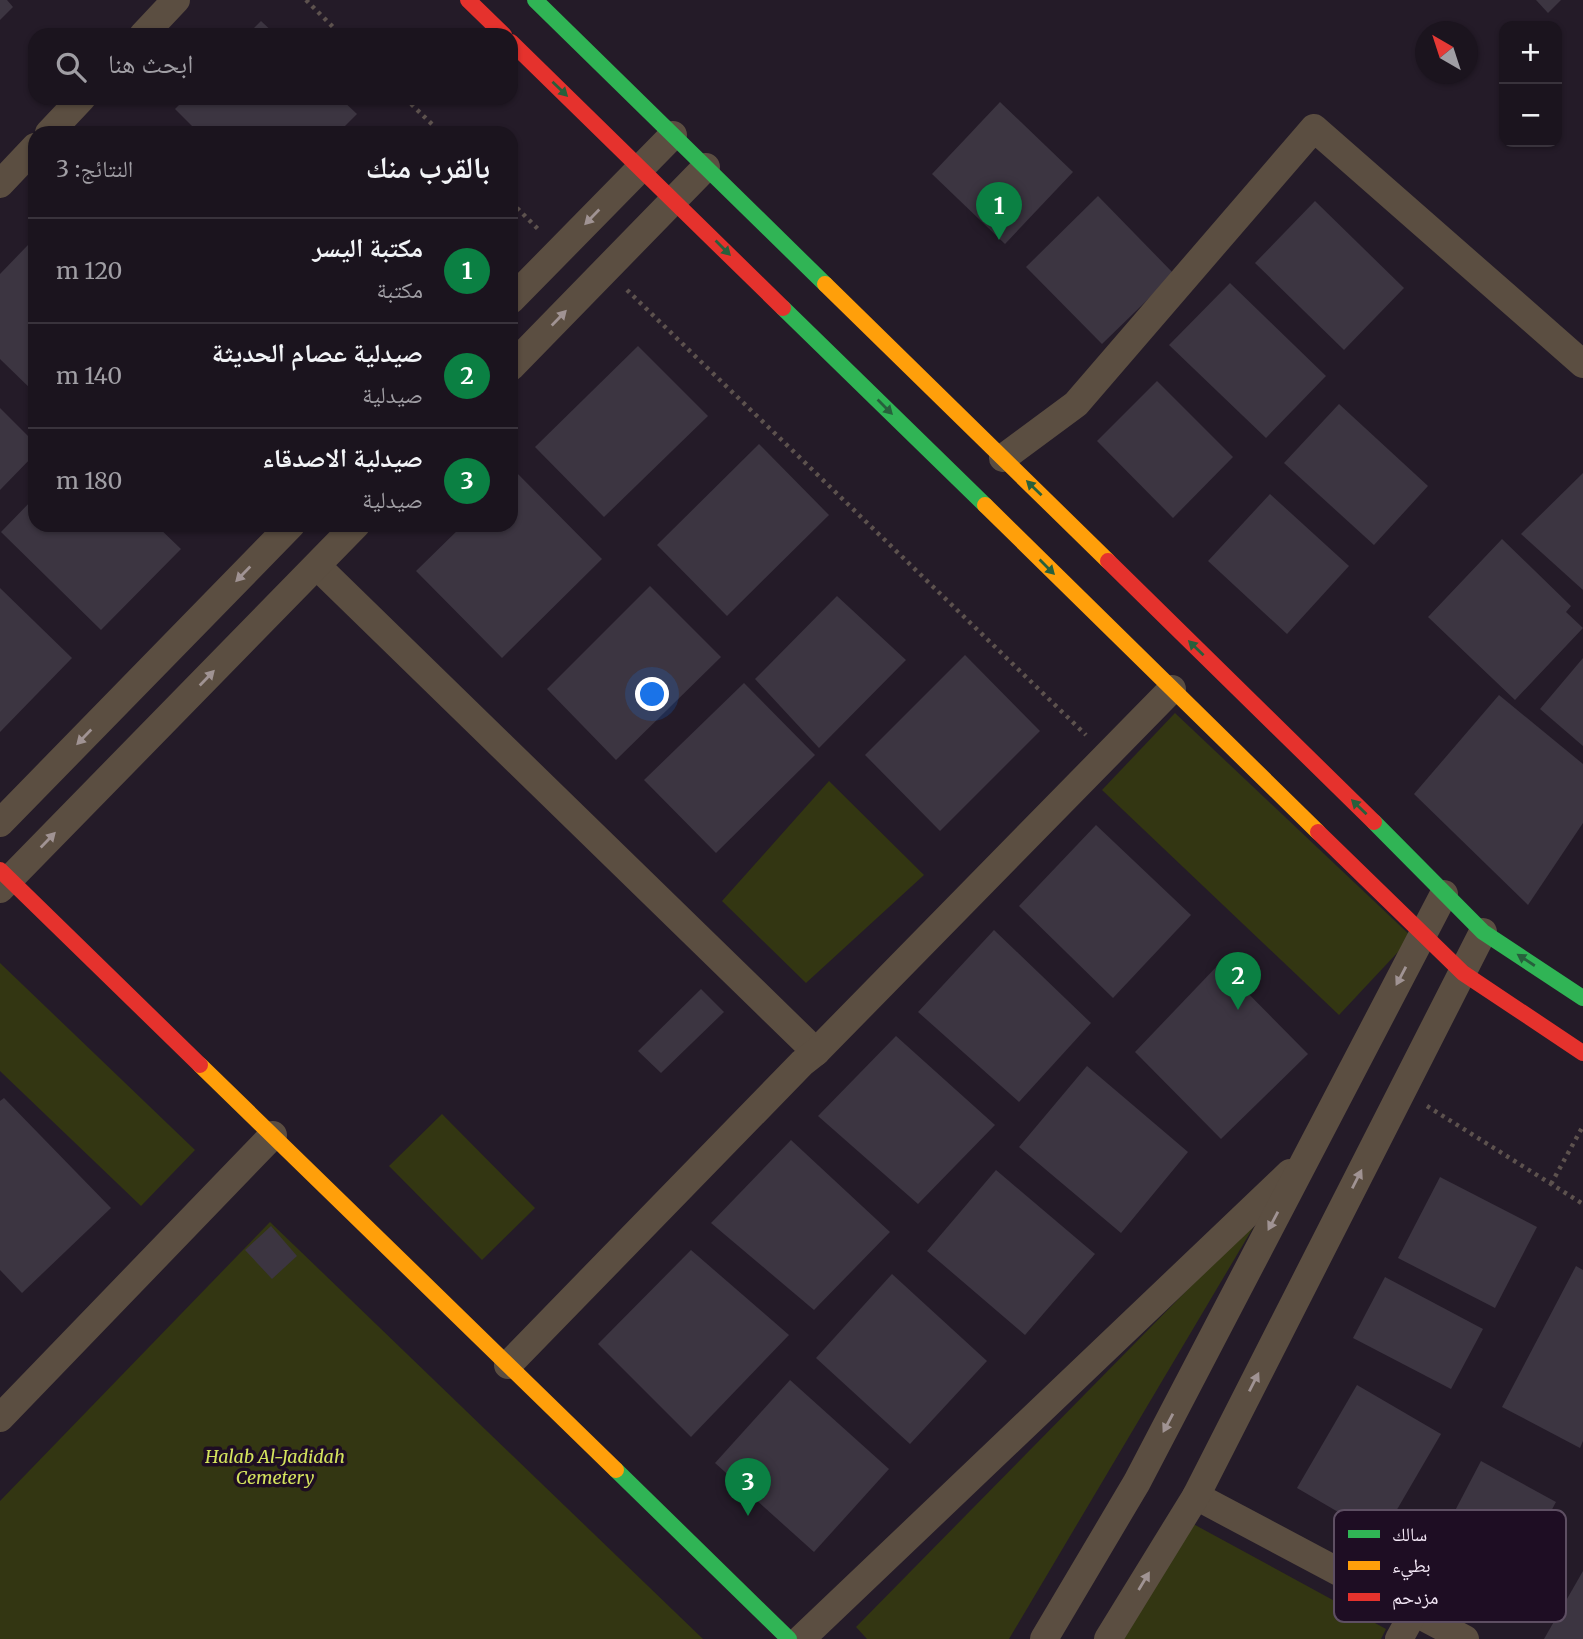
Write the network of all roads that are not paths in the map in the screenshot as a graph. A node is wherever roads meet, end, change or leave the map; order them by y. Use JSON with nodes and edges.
{"nodes":[{"id":1,"x":176,"y":0,"type":"edge"},
{"id":2,"x":468,"y":0,"type":"edge"},
{"id":3,"x":535,"y":0,"type":"edge"},
{"id":4,"x":150,"y":28,"type":"edge"},
{"id":5,"x":497,"y":28,"type":"edge"},
{"id":6,"x":518,"y":49,"type":"edge"},
{"id":7,"x":75,"y":105,"type":"edge"},
{"id":8,"x":56,"y":126,"type":"edge"},
{"id":9,"x":673,"y":135,"type":"junction"},
{"id":10,"x":28,"y":154,"type":"edge"},
{"id":11,"x":706,"y":167,"type":"junction"},
{"id":12,"x":640,"y":168,"type":"junction"},
{"id":13,"x":0,"y":184,"type":"edge"},
{"id":14,"x":674,"y":201,"type":"junction"},
{"id":15,"x":518,"y":293,"type":"edge"},
{"id":16,"x":518,"y":360,"type":"edge"},
{"id":17,"x":1583,"y":365,"type":"edge"},
{"id":18,"x":1003,"y":458,"type":"junction"},
{"id":19,"x":284,"y":532,"type":"edge"},
{"id":20,"x":349,"y":532,"type":"edge"},
{"id":21,"x":317,"y":566,"type":"junction"},
{"id":22,"x":1171,"y":689,"type":"junction"},
{"id":23,"x":0,"y":823,"type":"edge"},
{"id":24,"x":3,"y":879,"type":"edge"},
{"id":25,"x":1444,"y":894,"type":"junction"},
{"id":26,"x":1483,"y":932,"type":"junction"},
{"id":27,"x":1423,"y":934,"type":"junction"},
{"id":28,"x":1463,"y":973,"type":"junction"},
{"id":29,"x":1583,"y":998,"type":"edge"},
{"id":30,"x":816,"y":1052,"type":"junction"},
{"id":31,"x":1583,"y":1053,"type":"edge"},
{"id":32,"x":272,"y":1135,"type":"junction"},
{"id":33,"x":1306,"y":1157,"type":"junction"},
{"id":34,"x":508,"y":1365,"type":"junction"},
{"id":35,"x":0,"y":1418,"type":"edge"},
{"id":36,"x":1196,"y":1496,"type":"junction"},
{"id":37,"x":1334,"y":1569,"type":"edge"},
{"id":38,"x":1408,"y":1622,"type":"edge"},
{"id":39,"x":1433,"y":1622,"type":"edge"},
{"id":40,"x":789,"y":1639,"type":"edge"},
{"id":41,"x":800,"y":1639,"type":"edge"},
{"id":42,"x":1044,"y":1639,"type":"edge"},
{"id":43,"x":1108,"y":1639,"type":"edge"},
{"id":44,"x":1399,"y":1639,"type":"edge"},
{"id":45,"x":1465,"y":1639,"type":"edge"}],
"edges":[{"from":1,"to":4,"type":"street"},
{"from":2,"to":5,"type":"street"},
{"from":3,"to":9,"type":"street"},
{"from":6,"to":12,"type":"street","one_way":true},
{"from":7,"to":8,"type":"street"},
{"from":9,"to":11,"type":"street"},
{"from":9,"to":12,"type":"street"},
{"from":10,"to":13,"type":"street"},
{"from":11,"to":14,"type":"street"},
{"from":11,"to":18,"type":"street"},
{"from":12,"to":14,"type":"street"},
{"from":12,"to":15,"type":"street","one_way":true},
{"from":16,"to":14,"type":"street","one_way":true},
{"from":14,"to":22,"type":"street","one_way":true},
{"from":17,"to":18,"type":"street"},
{"from":25,"to":18,"type":"street","one_way":true},
{"from":19,"to":23,"type":"street","one_way":true},
{"from":20,"to":21,"type":"street"},
{"from":24,"to":21,"type":"street","one_way":true},
{"from":21,"to":30,"type":"street"},
{"from":22,"to":27,"type":"street"},
{"from":22,"to":30,"type":"street"},
{"from":24,"to":32,"type":"street"},
{"from":25,"to":26,"type":"street"},
{"from":25,"to":27,"type":"street"},
{"from":26,"to":28,"type":"street"},
{"from":29,"to":26,"type":"street","one_way":true},
{"from":27,"to":28,"type":"street"},
{"from":27,"to":33,"type":"street","one_way":true},
{"from":28,"to":31,"type":"street"},
{"from":36,"to":28,"type":"street","one_way":true},
{"from":30,"to":34,"type":"street"},
{"from":32,"to":34,"type":"street"},
{"from":32,"to":35,"type":"street"},
{"from":33,"to":41,"type":"street"},
{"from":33,"to":42,"type":"street","one_way":true},
{"from":34,"to":40,"type":"street"},
{"from":36,"to":37,"type":"street"},
{"from":43,"to":36,"type":"street","one_way":true},
{"from":38,"to":44,"type":"street"},
{"from":39,"to":45,"type":"street"}]}
